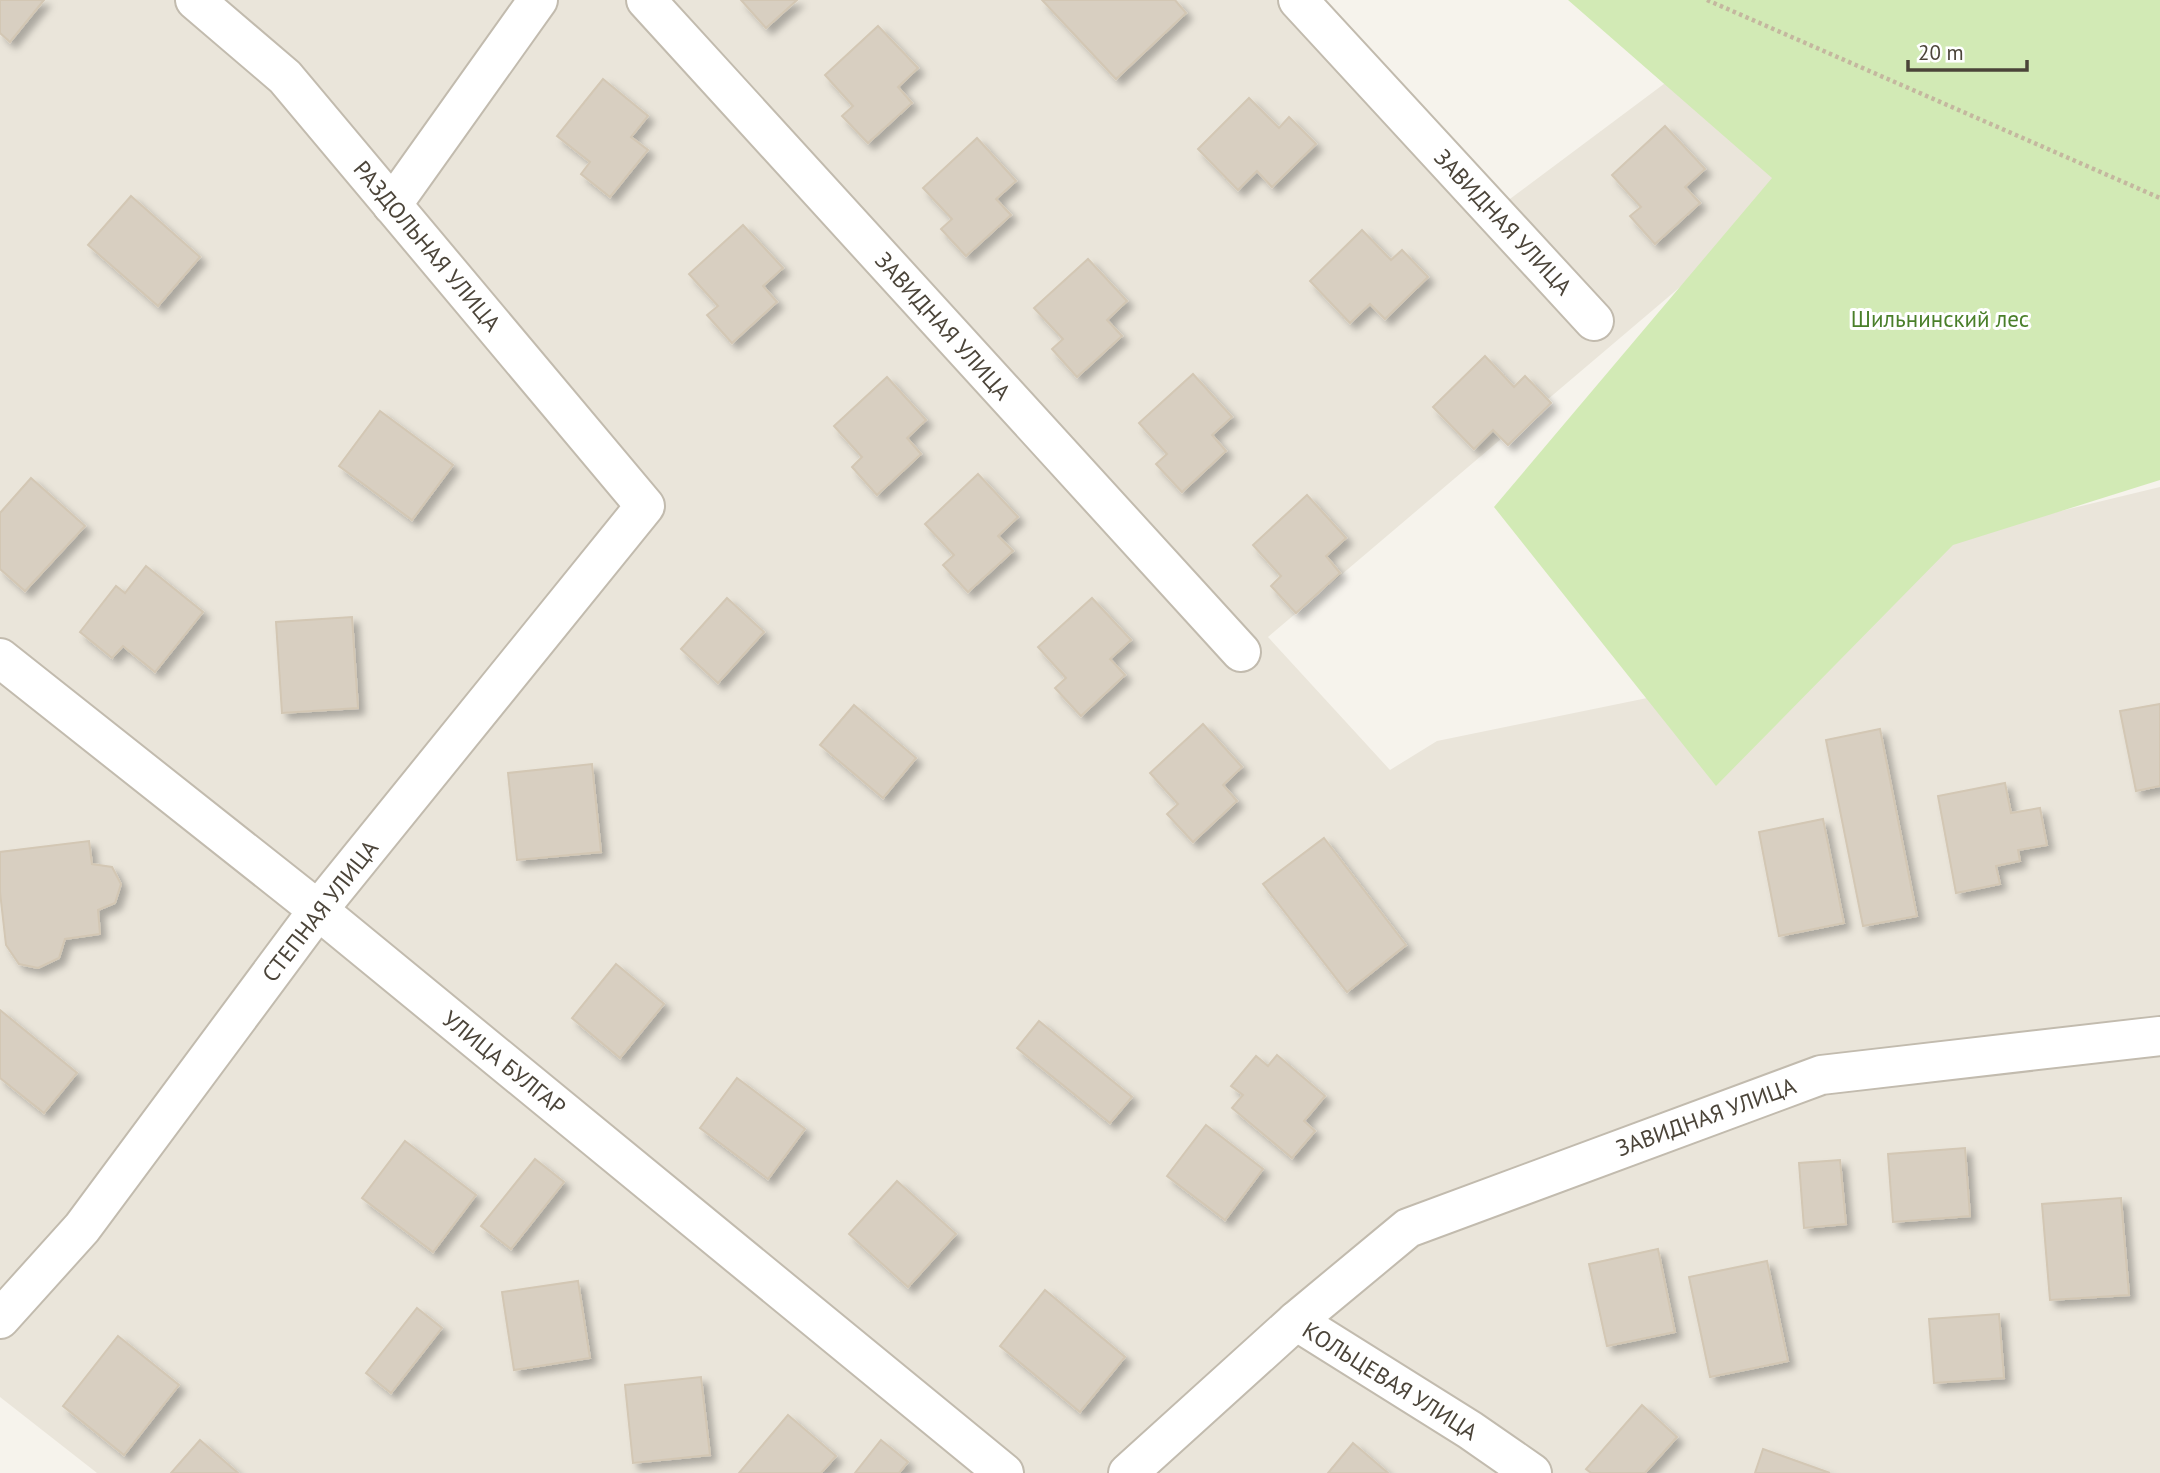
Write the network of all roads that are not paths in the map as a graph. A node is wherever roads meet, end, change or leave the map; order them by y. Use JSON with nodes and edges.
{"nodes":[{"id":1,"x":195,"y":0,"type":"edge"},
{"id":2,"x":538,"y":0,"type":"edge"},
{"id":3,"x":646,"y":0,"type":"edge"},
{"id":4,"x":1298,"y":0,"type":"edge"},
{"id":5,"x":392,"y":205,"type":"junction"},
{"id":6,"x":1594,"y":321,"type":"dead end"},
{"id":7,"x":645,"y":506,"type":"joint"},
{"id":8,"x":1241,"y":652,"type":"dead end"},
{"id":9,"x":0,"y":658,"type":"edge"},
{"id":10,"x":318,"y":910,"type":"junction"},
{"id":11,"x":2160,"y":1036,"type":"edge"},
{"id":12,"x":0,"y":1319,"type":"edge"},
{"id":13,"x":1296,"y":1321,"type":"junction"},
{"id":14,"x":1004,"y":1473,"type":"edge"},
{"id":15,"x":1128,"y":1473,"type":"edge"},
{"id":16,"x":1532,"y":1473,"type":"edge"}],
"edges":[{"from":1,"to":5,"type":"street","name":"РАЗДОЛЬНАЯ УЛИЦА"},
{"from":2,"to":5,"type":"street"},
{"from":3,"to":8,"type":"street","name":"ЗАВИДНАЯ УЛИЦА"},
{"from":4,"to":6,"type":"street","name":"ЗАВИДНАЯ УЛИЦА"},
{"from":5,"to":7,"type":"street","name":"РАЗДОЛЬНАЯ УЛИЦА"},
{"from":7,"to":10,"type":"street","name":"СТЕПНАЯ УЛИЦА"},
{"from":9,"to":10,"type":"street","name":"УЛИЦА БУЛГАР"},
{"from":10,"to":12,"type":"street","name":"СТЕПНАЯ УЛИЦА"},
{"from":10,"to":14,"type":"street","name":"УЛИЦА БУЛГАР"},
{"from":11,"to":13,"type":"street","name":"ЗАВИДНАЯ УЛИЦА"},
{"from":13,"to":15,"type":"street","name":"КОЛЬЦЕВАЯ УЛИЦА"},
{"from":13,"to":16,"type":"street","name":"КОЛЬЦЕВАЯ УЛИЦА"}]}
